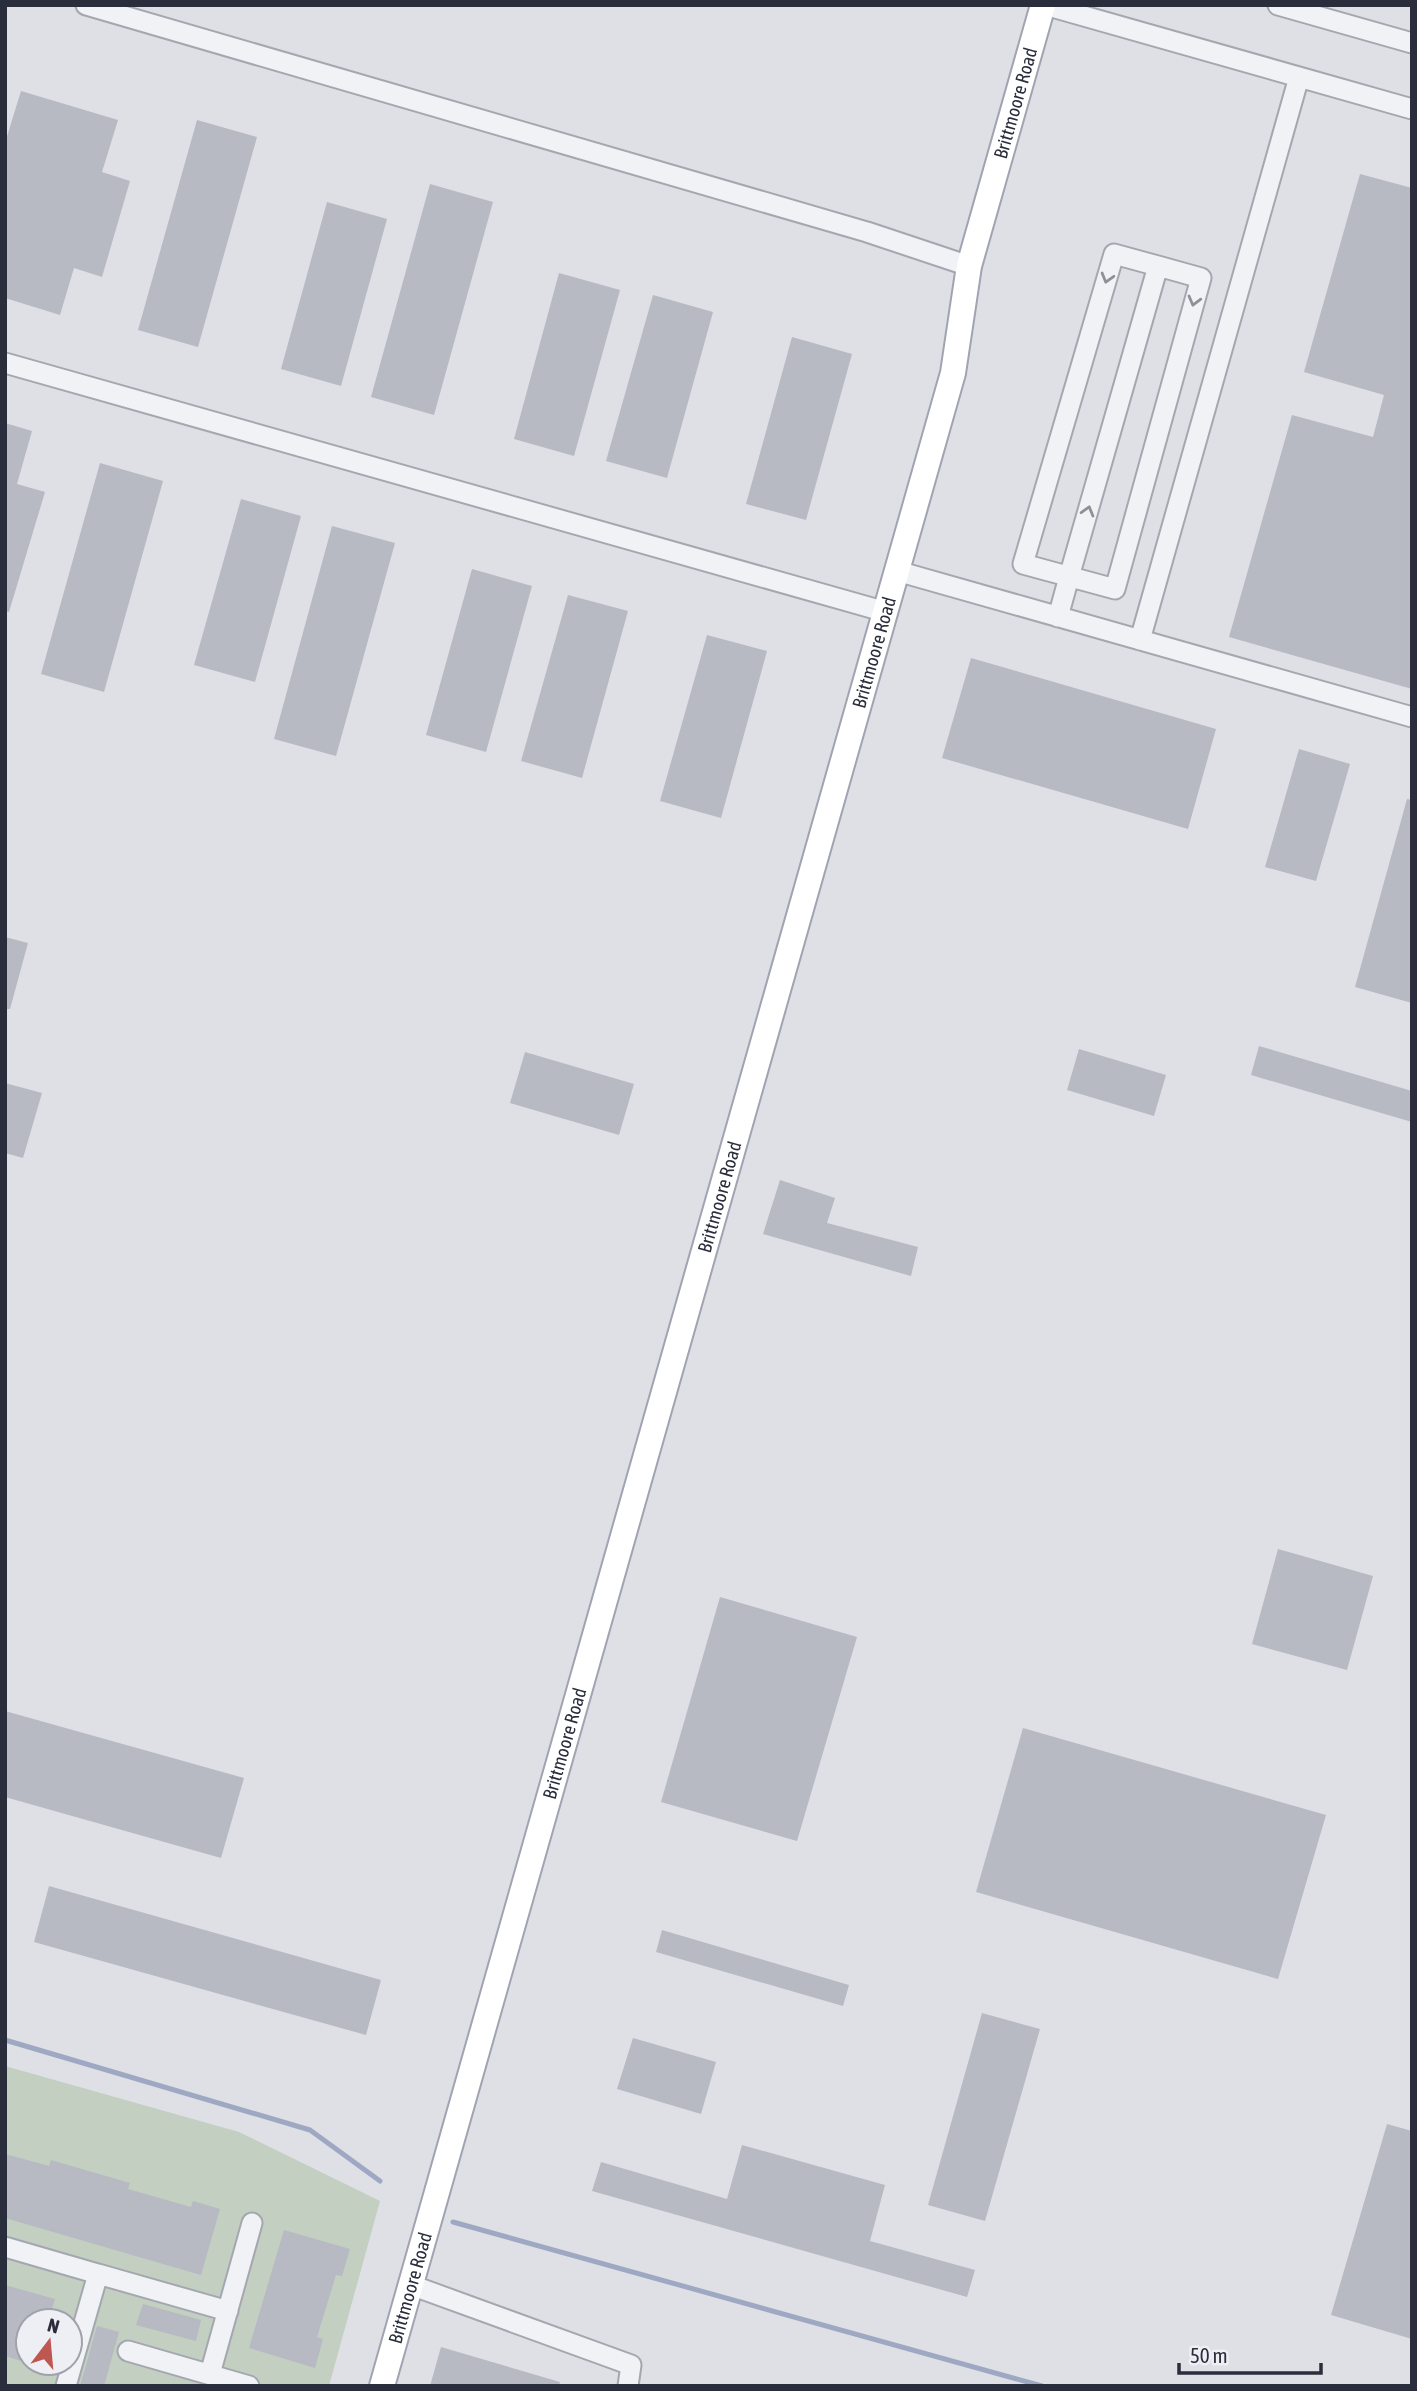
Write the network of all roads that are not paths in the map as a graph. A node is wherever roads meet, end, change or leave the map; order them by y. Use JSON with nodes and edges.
{"nodes":[{"id":1,"x":86,"y":5,"type":"edge"},
{"id":2,"x":1044,"y":5,"type":"edge"},
{"id":3,"x":1278,"y":5,"type":"edge"},
{"id":4,"x":1412,"y":43,"type":"edge"},
{"id":5,"x":1299,"y":77,"type":"junction"},
{"id":6,"x":1412,"y":109,"type":"edge"},
{"id":7,"x":969,"y":266,"type":"junction"},
{"id":8,"x":1158,"y":266,"type":"junction"},
{"id":9,"x":5,"y":363,"type":"edge"},
{"id":10,"x":897,"y":571,"type":"junction"},
{"id":11,"x":1069,"y":577,"type":"junction"},
{"id":12,"x":886,"y":612,"type":"junction"},
{"id":13,"x":1058,"y":617,"type":"junction"},
{"id":14,"x":1140,"y":640,"type":"junction"},
{"id":15,"x":1412,"y":717,"type":"edge"},
{"id":16,"x":253,"y":2223,"type":"dead end"},
{"id":17,"x":5,"y":2246,"type":"edge"},
{"id":18,"x":98,"y":2274,"type":"junction"},
{"id":19,"x":411,"y":2285,"type":"junction"},
{"id":20,"x":228,"y":2311,"type":"junction"},
{"id":21,"x":128,"y":2351,"type":"dead end"},
{"id":22,"x":211,"y":2374,"type":"junction"},
{"id":23,"x":66,"y":2386,"type":"edge"},
{"id":24,"x":249,"y":2386,"type":"edge"},
{"id":25,"x":382,"y":2386,"type":"edge"},
{"id":26,"x":628,"y":2386,"type":"edge"}],
"edges":[{"from":1,"to":7,"type":"street"},
{"from":2,"to":5,"type":"street"},
{"from":2,"to":7,"type":"main road","name":"Brittmoore Road"},
{"from":3,"to":4,"type":"street"},
{"from":5,"to":6,"type":"street"},
{"from":5,"to":14,"type":"street"},
{"from":7,"to":10,"type":"main road","name":"Brittmoore Road"},
{"from":11,"to":8,"type":"street","one_way":true},
{"from":8,"to":11,"type":"street","one_way":true},
{"from":8,"to":11,"type":"street","one_way":true},
{"from":9,"to":12,"type":"street"},
{"from":10,"to":12,"type":"main road","name":"Brittmoore Road"},
{"from":10,"to":13,"type":"street"},
{"from":11,"to":13,"type":"street"},
{"from":12,"to":19,"type":"main road","name":"Brittmoore Road"},
{"from":13,"to":14,"type":"street"},
{"from":14,"to":15,"type":"street"},
{"from":16,"to":20,"type":"street"},
{"from":17,"to":18,"type":"street"},
{"from":18,"to":20,"type":"street"},
{"from":18,"to":23,"type":"street"},
{"from":19,"to":25,"type":"main road","name":"Brittmoore Road"},
{"from":19,"to":26,"type":"street"},
{"from":20,"to":22,"type":"street"},
{"from":21,"to":22,"type":"street"},
{"from":22,"to":24,"type":"street"}]}
